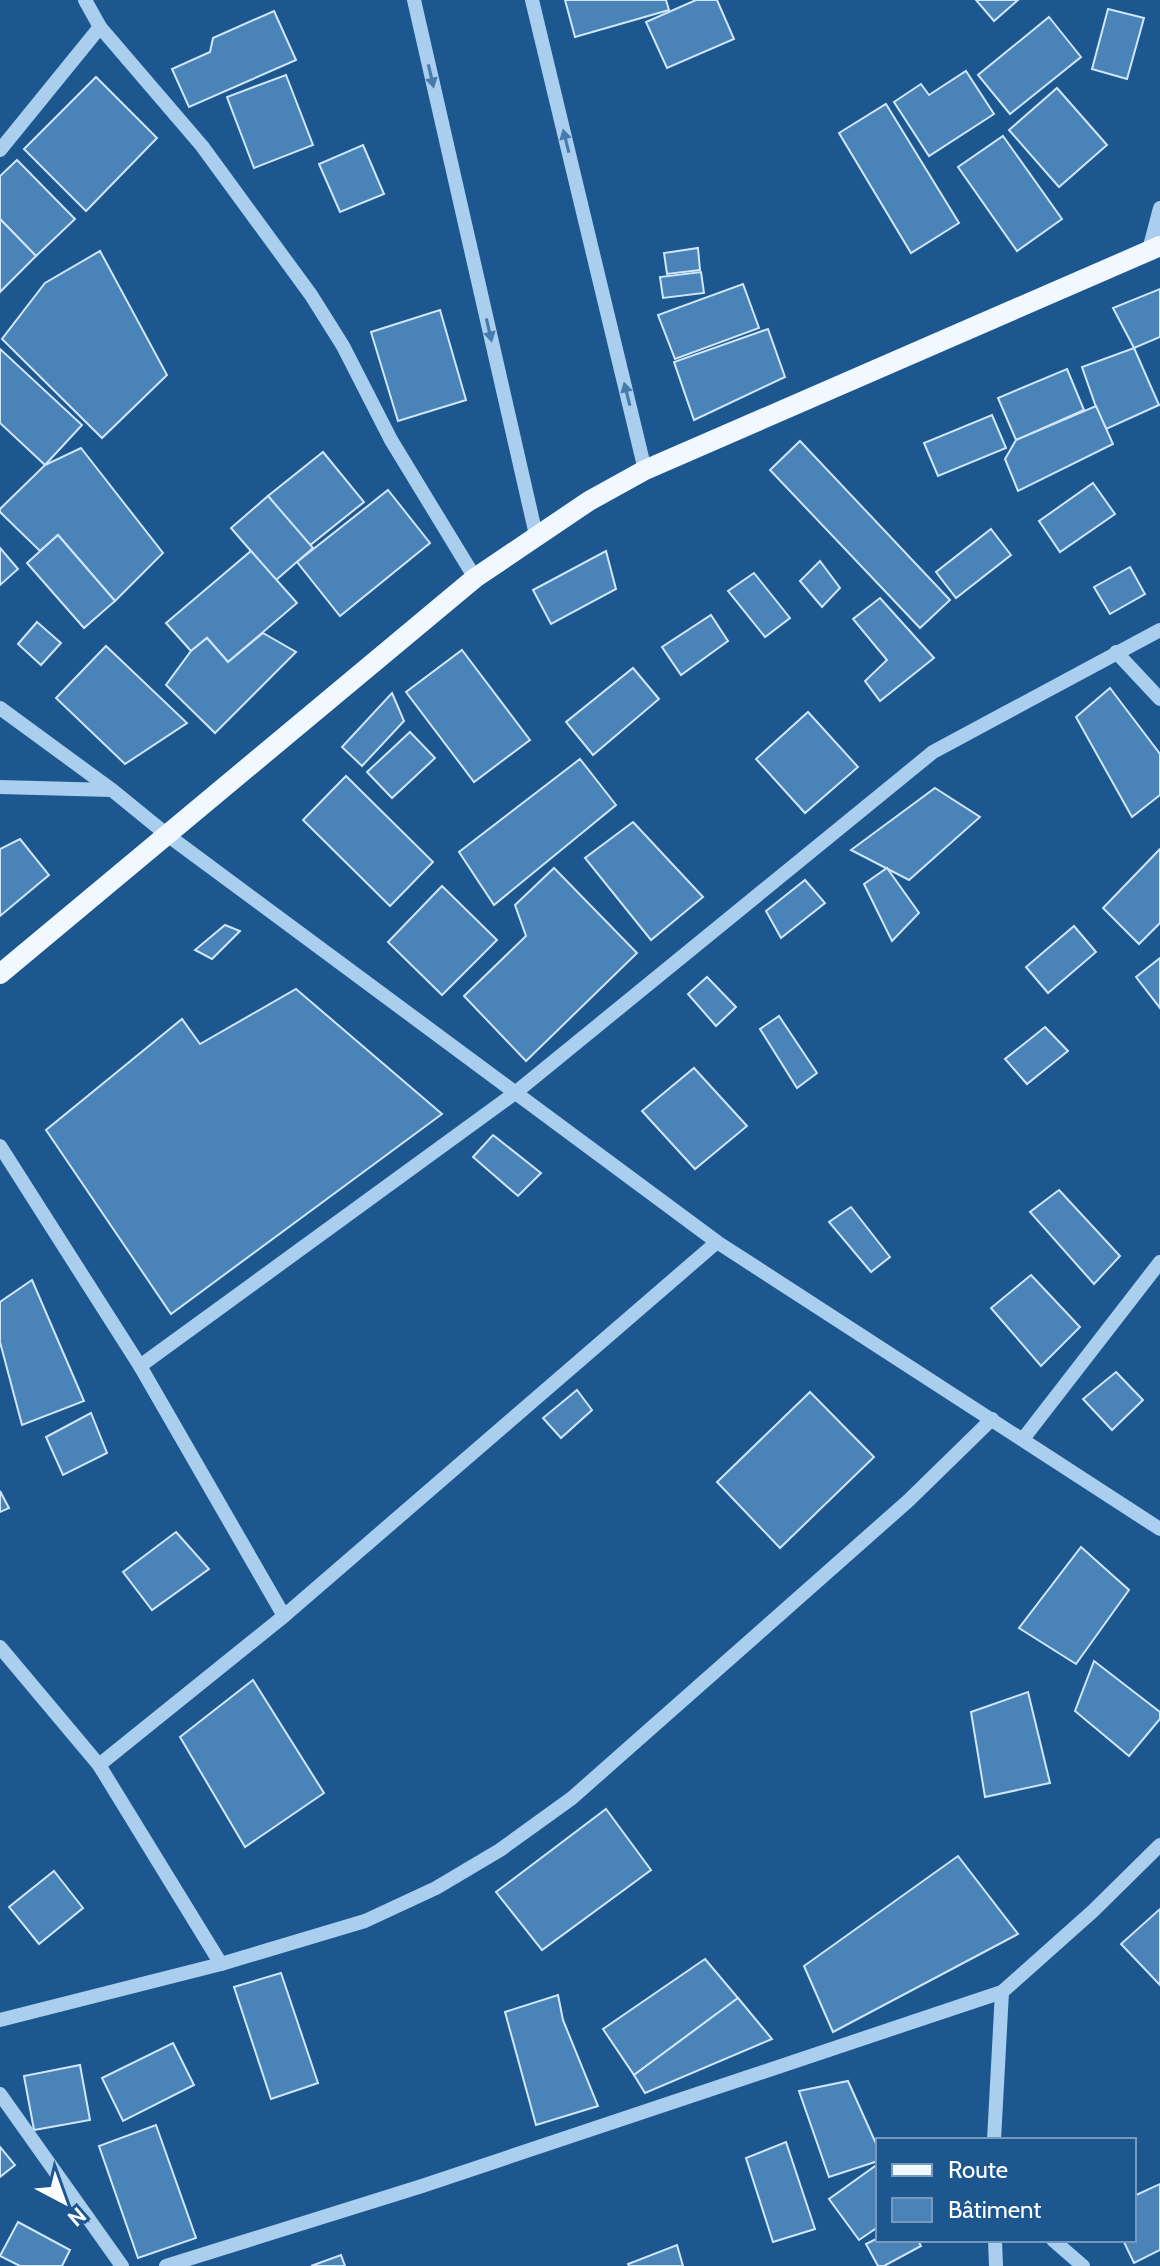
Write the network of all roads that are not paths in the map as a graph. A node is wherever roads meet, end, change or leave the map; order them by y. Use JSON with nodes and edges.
{"nodes":[{"id":1,"x":85,"y":0,"type":"edge"},
{"id":2,"x":414,"y":0,"type":"edge"},
{"id":3,"x":532,"y":0,"type":"edge"},
{"id":4,"x":100,"y":27,"type":"junction"},
{"id":5,"x":0,"y":150,"type":"edge"},
{"id":6,"x":1160,"y":208,"type":"edge"},
{"id":7,"x":1154,"y":248,"type":"edge"},
{"id":8,"x":645,"y":470,"type":"junction"},
{"id":9,"x":536,"y":535,"type":"junction"},
{"id":10,"x":475,"y":578,"type":"junction"},
{"id":11,"x":1160,"y":630,"type":"edge"},
{"id":12,"x":1116,"y":652,"type":"junction"},
{"id":13,"x":1160,"y":699,"type":"edge"},
{"id":14,"x":0,"y":708,"type":"edge"},
{"id":15,"x":0,"y":787,"type":"edge"},
{"id":16,"x":112,"y":790,"type":"junction"},
{"id":17,"x":166,"y":834,"type":"junction"},
{"id":18,"x":0,"y":974,"type":"edge"},
{"id":19,"x":515,"y":1093,"type":"junction"},
{"id":20,"x":0,"y":1146,"type":"edge"},
{"id":21,"x":717,"y":1242,"type":"junction"},
{"id":22,"x":1160,"y":1262,"type":"edge"},
{"id":23,"x":140,"y":1366,"type":"junction"},
{"id":24,"x":992,"y":1419,"type":"junction"},
{"id":25,"x":1023,"y":1439,"type":"junction"},
{"id":26,"x":1160,"y":1529,"type":"edge"},
{"id":27,"x":284,"y":1616,"type":"junction"},
{"id":28,"x":0,"y":1647,"type":"edge"},
{"id":29,"x":99,"y":1765,"type":"junction"},
{"id":30,"x":1160,"y":1845,"type":"edge"},
{"id":31,"x":221,"y":1964,"type":"junction"},
{"id":32,"x":1002,"y":1992,"type":"junction"},
{"id":33,"x":0,"y":2020,"type":"edge"},
{"id":34,"x":0,"y":2094,"type":"edge"},
{"id":35,"x":994,"y":2138,"type":"edge"},
{"id":36,"x":995,"y":2242,"type":"edge"},
{"id":37,"x":1055,"y":2242,"type":"edge"},
{"id":38,"x":122,"y":2266,"type":"edge"},
{"id":39,"x":166,"y":2266,"type":"edge"},
{"id":40,"x":996,"y":2266,"type":"edge"},
{"id":41,"x":1083,"y":2266,"type":"edge"}],
"edges":[{"from":1,"to":4,"type":"street"},
{"from":2,"to":9,"type":"street","one_way":true},
{"from":8,"to":3,"type":"street","one_way":true},
{"from":4,"to":5,"type":"street"},
{"from":4,"to":10,"type":"street"},
{"from":6,"to":7,"type":"street"},
{"from":7,"to":8,"type":"main road"},
{"from":8,"to":9,"type":"main road"},
{"from":9,"to":10,"type":"main road"},
{"from":10,"to":17,"type":"main road"},
{"from":11,"to":12,"type":"street"},
{"from":12,"to":13,"type":"street"},
{"from":12,"to":19,"type":"street"},
{"from":14,"to":16,"type":"street"},
{"from":15,"to":16,"type":"street"},
{"from":16,"to":17,"type":"street"},
{"from":17,"to":18,"type":"main road"},
{"from":17,"to":19,"type":"street"},
{"from":19,"to":21,"type":"street"},
{"from":19,"to":23,"type":"street"},
{"from":20,"to":23,"type":"street"},
{"from":21,"to":24,"type":"street"},
{"from":21,"to":27,"type":"street"},
{"from":22,"to":25,"type":"street"},
{"from":23,"to":27,"type":"street"},
{"from":24,"to":25,"type":"street"},
{"from":24,"to":31,"type":"street"},
{"from":25,"to":26,"type":"street"},
{"from":27,"to":29,"type":"street"},
{"from":28,"to":29,"type":"street"},
{"from":29,"to":31,"type":"street"},
{"from":30,"to":32,"type":"street"},
{"from":31,"to":33,"type":"street"},
{"from":32,"to":35,"type":"street"},
{"from":32,"to":39,"type":"street"},
{"from":34,"to":38,"type":"street"},
{"from":36,"to":40,"type":"street"},
{"from":37,"to":41,"type":"street"}]}
